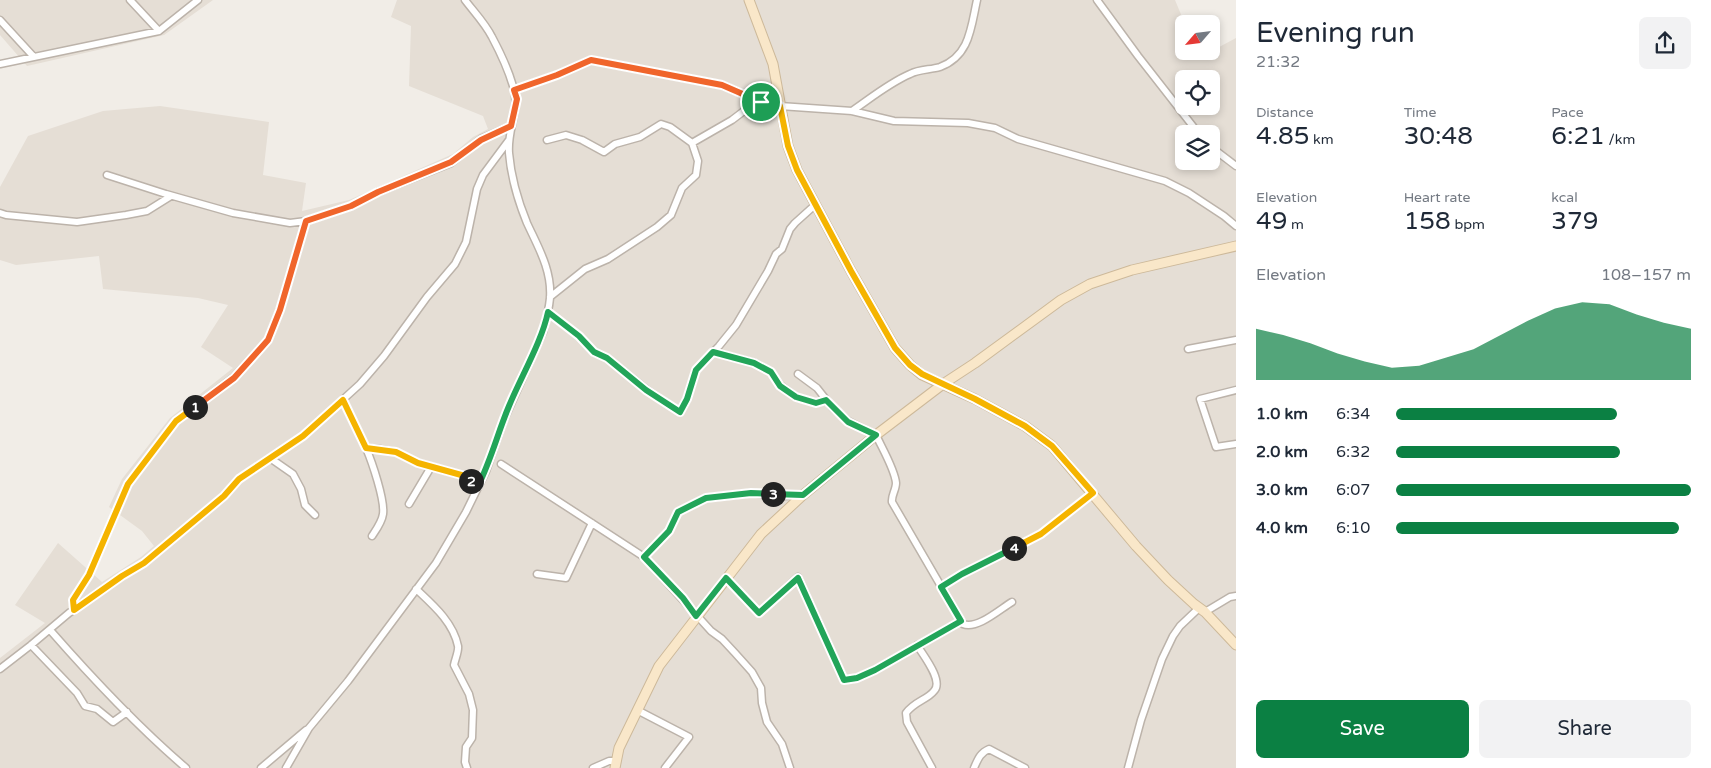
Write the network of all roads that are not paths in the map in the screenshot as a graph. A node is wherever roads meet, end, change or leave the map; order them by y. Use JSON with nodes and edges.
{"nodes":[{"id":1,"x":130,"y":0,"type":"edge"},
{"id":2,"x":198,"y":0,"type":"edge"},
{"id":3,"x":465,"y":0,"type":"edge"},
{"id":4,"x":749,"y":0,"type":"edge"},
{"id":5,"x":977,"y":0,"type":"edge"},
{"id":6,"x":1097,"y":0,"type":"edge"},
{"id":7,"x":0,"y":20,"type":"edge"},
{"id":8,"x":159,"y":31,"type":"junction"},
{"id":9,"x":33,"y":56,"type":"junction"},
{"id":10,"x":0,"y":64,"type":"edge"},
{"id":11,"x":514,"y":90,"type":"junction"},
{"id":12,"x":757,"y":100,"type":"junction"},
{"id":13,"x":780,"y":106,"type":"junction"},
{"id":14,"x":852,"y":111,"type":"junction"},
{"id":15,"x":1193,"y":125,"type":"edge"},
{"id":16,"x":511,"y":126,"type":"junction"},
{"id":17,"x":509,"y":140,"type":"junction"},
{"id":18,"x":547,"y":140,"type":"dead end"},
{"id":19,"x":692,"y":143,"type":"junction"},
{"id":20,"x":1220,"y":154,"type":"edge"},
{"id":21,"x":1236,"y":166,"type":"edge"},
{"id":22,"x":107,"y":175,"type":"dead end"},
{"id":23,"x":171,"y":196,"type":"junction"},
{"id":24,"x":816,"y":205,"type":"junction"},
{"id":25,"x":0,"y":213,"type":"edge"},
{"id":26,"x":306,"y":221,"type":"junction"},
{"id":27,"x":1236,"y":226,"type":"edge"},
{"id":28,"x":1236,"y":246,"type":"edge"},
{"id":29,"x":550,"y":297,"type":"junction"},
{"id":30,"x":548,"y":312,"type":"junction"},
{"id":31,"x":1236,"y":340,"type":"edge"},
{"id":32,"x":1188,"y":349,"type":"dead end"},
{"id":33,"x":713,"y":352,"type":"junction"},
{"id":34,"x":798,"y":374,"type":"dead end"},
{"id":35,"x":943,"y":384,"type":"junction"},
{"id":36,"x":1236,"y":390,"type":"edge"},
{"id":37,"x":343,"y":400,"type":"junction"},
{"id":38,"x":826,"y":400,"type":"junction"},
{"id":39,"x":876,"y":435,"type":"junction"},
{"id":40,"x":1236,"y":444,"type":"edge"},
{"id":41,"x":366,"y":448,"type":"junction"},
{"id":42,"x":270,"y":458,"type":"junction"},
{"id":43,"x":501,"y":464,"type":"dead end"},
{"id":44,"x":431,"y":467,"type":"junction"},
{"id":45,"x":478,"y":486,"type":"junction"},
{"id":46,"x":1093,"y":493,"type":"junction"},
{"id":47,"x":803,"y":495,"type":"junction"},
{"id":48,"x":409,"y":504,"type":"dead end"},
{"id":49,"x":315,"y":515,"type":"dead end"},
{"id":50,"x":592,"y":524,"type":"junction"},
{"id":51,"x":372,"y":536,"type":"dead end"},
{"id":52,"x":644,"y":557,"type":"junction"},
{"id":53,"x":537,"y":574,"type":"dead end"},
{"id":54,"x":726,"y":578,"type":"junction"},
{"id":55,"x":941,"y":587,"type":"junction"},
{"id":56,"x":416,"y":589,"type":"junction"},
{"id":57,"x":1236,"y":596,"type":"edge"},
{"id":58,"x":1012,"y":602,"type":"dead end"},
{"id":59,"x":74,"y":610,"type":"junction"},
{"id":60,"x":1202,"y":610,"type":"junction"},
{"id":61,"x":696,"y":616,"type":"junction"},
{"id":62,"x":961,"y":621,"type":"junction"},
{"id":63,"x":50,"y":630,"type":"junction"},
{"id":64,"x":31,"y":645,"type":"junction"},
{"id":65,"x":917,"y":645,"type":"junction"},
{"id":66,"x":1236,"y":645,"type":"edge"},
{"id":67,"x":0,"y":669,"type":"edge"},
{"id":68,"x":637,"y":710,"type":"junction"},
{"id":69,"x":127,"y":712,"type":"junction"},
{"id":70,"x":309,"y":728,"type":"junction"},
{"id":71,"x":615,"y":764,"type":"edge"},
{"id":72,"x":186,"y":768,"type":"edge"},
{"id":73,"x":261,"y":768,"type":"edge"},
{"id":74,"x":286,"y":768,"type":"edge"},
{"id":75,"x":467,"y":768,"type":"edge"},
{"id":76,"x":593,"y":768,"type":"edge"},
{"id":77,"x":665,"y":768,"type":"edge"},
{"id":78,"x":790,"y":768,"type":"edge"},
{"id":79,"x":932,"y":768,"type":"edge"},
{"id":80,"x":974,"y":768,"type":"edge"},
{"id":81,"x":1025,"y":768,"type":"edge"},
{"id":82,"x":1128,"y":768,"type":"edge"}],
"edges":[{"from":1,"to":8,"type":"street"},
{"from":2,"to":8,"type":"street"},
{"from":3,"to":11,"type":"street"},
{"from":4,"to":13,"type":"street"},
{"from":5,"to":14,"type":"street"},
{"from":6,"to":15,"type":"street"},
{"from":7,"to":9,"type":"street"},
{"from":8,"to":9,"type":"street"},
{"from":9,"to":10,"type":"street"},
{"from":11,"to":12,"type":"street"},
{"from":11,"to":16,"type":"street"},
{"from":12,"to":13,"type":"street"},
{"from":12,"to":19,"type":"street"},
{"from":13,"to":14,"type":"street"},
{"from":13,"to":24,"type":"street"},
{"from":14,"to":27,"type":"street"},
{"from":16,"to":17,"type":"street"},
{"from":16,"to":26,"type":"street"},
{"from":17,"to":29,"type":"street"},
{"from":17,"to":37,"type":"street"},
{"from":18,"to":19,"type":"street"},
{"from":19,"to":29,"type":"street"},
{"from":20,"to":21,"type":"street"},
{"from":22,"to":23,"type":"street"},
{"from":23,"to":25,"type":"street"},
{"from":23,"to":26,"type":"street"},
{"from":24,"to":33,"type":"street"},
{"from":24,"to":35,"type":"street"},
{"from":26,"to":59,"type":"street"},
{"from":28,"to":35,"type":"street"},
{"from":29,"to":30,"type":"street"},
{"from":30,"to":33,"type":"street"},
{"from":30,"to":45,"type":"street"},
{"from":31,"to":32,"type":"street"},
{"from":33,"to":38,"type":"street"},
{"from":34,"to":38,"type":"street"},
{"from":35,"to":39,"type":"street"},
{"from":35,"to":46,"type":"street"},
{"from":36,"to":40,"type":"street"},
{"from":37,"to":41,"type":"street"},
{"from":37,"to":42,"type":"street"},
{"from":38,"to":39,"type":"street"},
{"from":39,"to":47,"type":"street"},
{"from":39,"to":55,"type":"street"},
{"from":41,"to":44,"type":"street"},
{"from":41,"to":51,"type":"street"},
{"from":42,"to":49,"type":"street"},
{"from":42,"to":59,"type":"street"},
{"from":43,"to":50,"type":"street"},
{"from":44,"to":45,"type":"street"},
{"from":44,"to":48,"type":"street"},
{"from":45,"to":56,"type":"street"},
{"from":46,"to":55,"type":"street"},
{"from":46,"to":60,"type":"street"},
{"from":47,"to":52,"type":"street"},
{"from":47,"to":54,"type":"street"},
{"from":50,"to":52,"type":"street"},
{"from":50,"to":53,"type":"street"},
{"from":52,"to":61,"type":"street"},
{"from":54,"to":61,"type":"street"},
{"from":54,"to":65,"type":"street"},
{"from":55,"to":62,"type":"street"},
{"from":56,"to":70,"type":"street"},
{"from":56,"to":75,"type":"street"},
{"from":57,"to":60,"type":"street"},
{"from":58,"to":62,"type":"street"},
{"from":59,"to":63,"type":"street"},
{"from":60,"to":66,"type":"street"},
{"from":60,"to":82,"type":"street"},
{"from":61,"to":68,"type":"street"},
{"from":61,"to":78,"type":"street"},
{"from":62,"to":65,"type":"street"},
{"from":63,"to":64,"type":"street"},
{"from":63,"to":69,"type":"street"},
{"from":64,"to":67,"type":"street"},
{"from":64,"to":69,"type":"street"},
{"from":65,"to":79,"type":"street"},
{"from":68,"to":71,"type":"street"},
{"from":68,"to":77,"type":"street"},
{"from":69,"to":72,"type":"street"},
{"from":70,"to":73,"type":"street"},
{"from":70,"to":74,"type":"street"},
{"from":71,"to":76,"type":"street"},
{"from":80,"to":81,"type":"street"}]}
